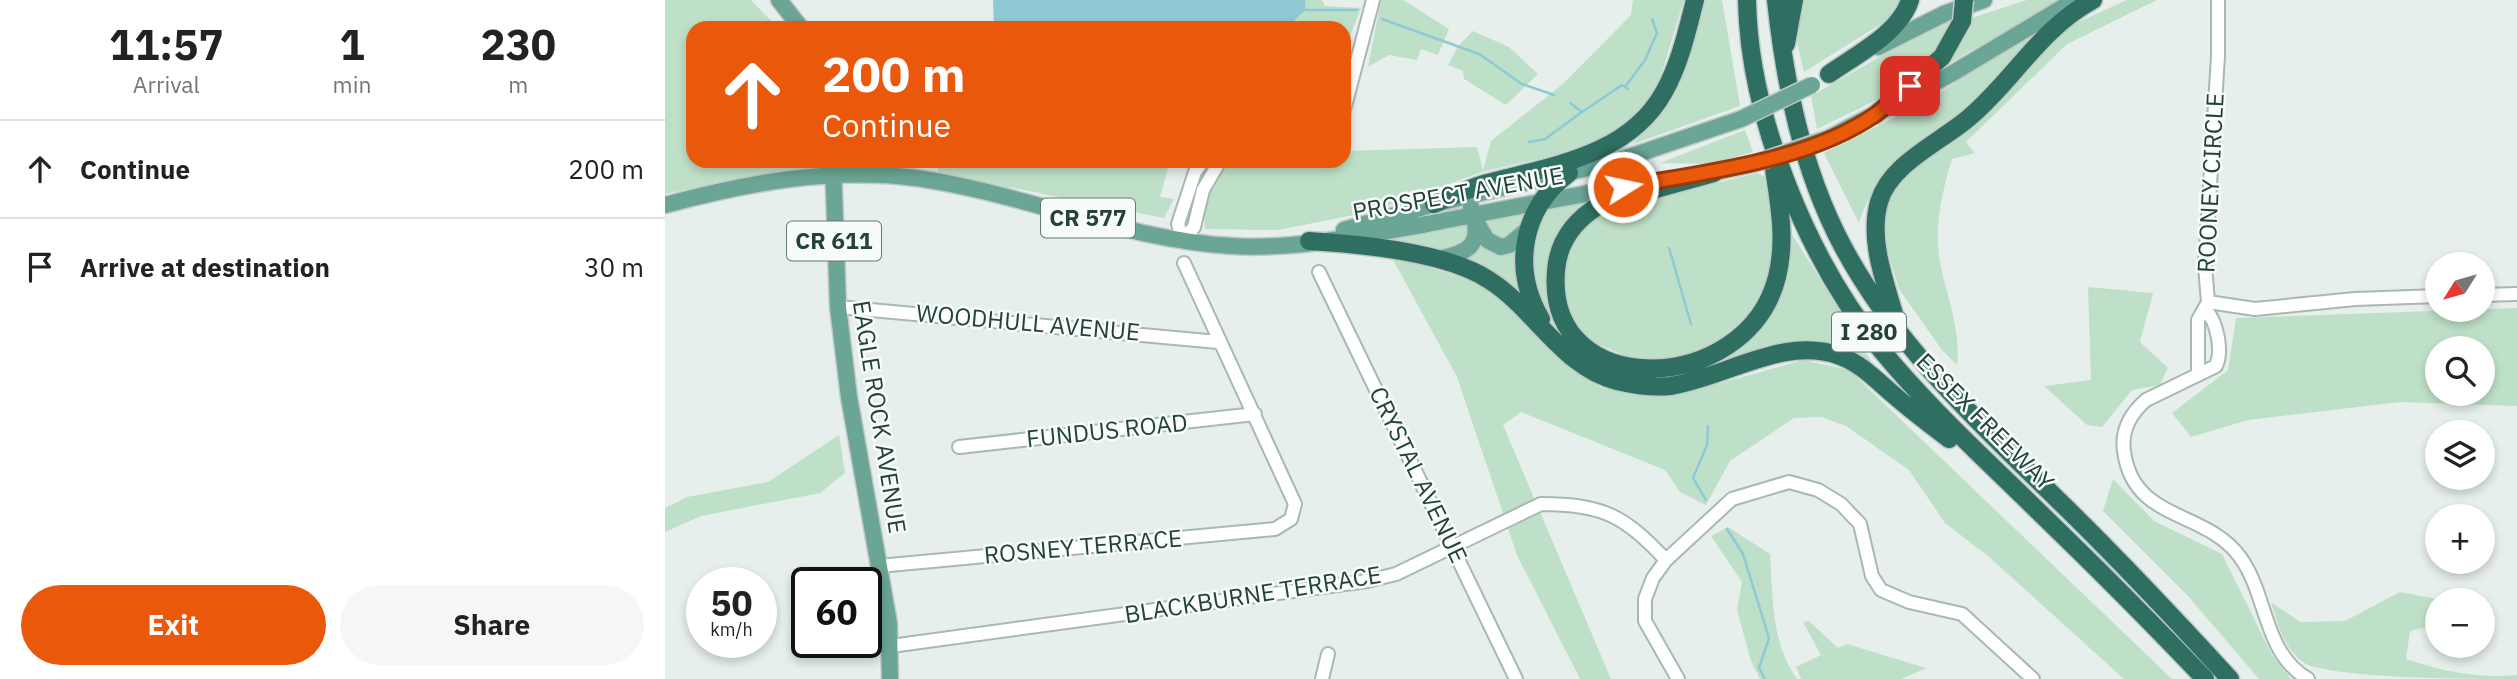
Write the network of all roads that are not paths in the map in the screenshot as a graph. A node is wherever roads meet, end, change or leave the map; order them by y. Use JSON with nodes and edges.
{"nodes":[{"id":1,"x":779,"y":0,"type":"edge"},
{"id":2,"x":1695,"y":0,"type":"edge"},
{"id":3,"x":1747,"y":0,"type":"edge"},
{"id":4,"x":1776,"y":0,"type":"edge"},
{"id":5,"x":1794,"y":0,"type":"edge"},
{"id":6,"x":1910,"y":0,"type":"edge"},
{"id":7,"x":1963,"y":0,"type":"edge"},
{"id":8,"x":1984,"y":0,"type":"edge"},
{"id":9,"x":2075,"y":0,"type":"edge"},
{"id":10,"x":2093,"y":0,"type":"edge"},
{"id":11,"x":2218,"y":0,"type":"edge"},
{"id":12,"x":1370,"y":4,"type":"edge"},
{"id":13,"x":796,"y":21,"type":"edge"},
{"id":14,"x":1783,"y":61,"type":"junction"},
{"id":15,"x":1829,"y":74,"type":"junction"},
{"id":16,"x":1351,"y":81,"type":"edge"},
{"id":17,"x":1875,"y":115,"type":"junction"},
{"id":18,"x":1769,"y":130,"type":"junction"},
{"id":19,"x":833,"y":168,"type":"edge"},
{"id":20,"x":1198,"y":168,"type":"edge"},
{"id":21,"x":1216,"y":168,"type":"edge"},
{"id":22,"x":1569,"y":173,"type":"junction"},
{"id":23,"x":1714,"y":173,"type":"junction"},
{"id":24,"x":1468,"y":198,"type":"junction"},
{"id":25,"x":1434,"y":204,"type":"junction"},
{"id":26,"x":1539,"y":204,"type":"junction"},
{"id":27,"x":665,"y":205,"type":"edge"},
{"id":28,"x":1474,"y":215,"type":"junction"},
{"id":29,"x":1527,"y":230,"type":"junction"},
{"id":30,"x":1182,"y":240,"type":"junction"},
{"id":31,"x":1309,"y":242,"type":"junction"},
{"id":32,"x":1434,"y":260,"type":"junction"},
{"id":33,"x":1184,"y":263,"type":"dead end"},
{"id":34,"x":1319,"y":272,"type":"dead end"},
{"id":35,"x":2517,"y":294,"type":"edge"},
{"id":36,"x":2495,"y":295,"type":"edge"},
{"id":37,"x":2425,"y":296,"type":"edge"},
{"id":38,"x":2207,"y":306,"type":"junction"},
{"id":39,"x":838,"y":307,"type":"junction"},
{"id":40,"x":1900,"y":334,"type":"junction"},
{"id":41,"x":1219,"y":341,"type":"junction"},
{"id":42,"x":1556,"y":342,"type":"junction"},
{"id":43,"x":2198,"y":374,"type":"junction"},
{"id":44,"x":1255,"y":414,"type":"junction"},
{"id":45,"x":959,"y":447,"type":"dead end"},
{"id":46,"x":2024,"y":496,"type":"junction"},
{"id":47,"x":1454,"y":547,"type":"junction"},
{"id":48,"x":1667,"y":561,"type":"junction"},
{"id":49,"x":879,"y":566,"type":"junction"},
{"id":50,"x":891,"y":646,"type":"junction"},
{"id":51,"x":1328,"y":654,"type":"dead end"},
{"id":52,"x":890,"y":679,"type":"edge"},
{"id":53,"x":1322,"y":679,"type":"edge"},
{"id":54,"x":1516,"y":679,"type":"edge"},
{"id":55,"x":1678,"y":679,"type":"edge"},
{"id":56,"x":2033,"y":679,"type":"edge"},
{"id":57,"x":2205,"y":679,"type":"edge"},
{"id":58,"x":2230,"y":679,"type":"edge"},
{"id":59,"x":2308,"y":679,"type":"edge"}],
"edges":[{"from":1,"to":13,"type":"main road"},
{"from":2,"to":25,"type":"highway"},
{"from":3,"to":18,"type":"highway","name":"ESSEX FREEWAY","number":"I 280"},
{"from":4,"to":14,"type":"highway","name":"ESSEX FREEWAY","number":"I 280"},
{"from":5,"to":14,"type":"highway"},
{"from":6,"to":15,"type":"highway"},
{"from":7,"to":17,"type":"highway","bridge":true},
{"from":8,"to":15,"type":"main road","name":"PROSPECT AVENUE","number":"CR 577"},
{"from":9,"to":17,"type":"main road","name":"PROSPECT AVENUE","number":"CR 577"},
{"from":10,"to":40,"type":"highway"},
{"from":11,"to":38,"type":"street","name":"ROONEY CIRCLE"},
{"from":12,"to":16,"type":"street"},
{"from":14,"to":40,"type":"highway","name":"ESSEX FREEWAY","number":"I 280"},
{"from":15,"to":22,"type":"main road","name":"PROSPECT AVENUE","number":"CR 577","bridge":true},
{"from":17,"to":23,"type":"main road","name":"PROSPECT AVENUE","number":"CR 577","bridge":true},
{"from":18,"to":23,"type":"highway"},
{"from":18,"to":46,"type":"highway","name":"ESSEX FREEWAY","number":"I 280"},
{"from":19,"to":27,"type":"main road","name":"PROSPECT AVENUE","number":"CR 577"},
{"from":19,"to":30,"type":"main road","name":"PROSPECT AVENUE","number":"CR 577"},
{"from":19,"to":39,"type":"main road","name":"EAGLE ROCK AVENUE","number":"CR 611"},
{"from":20,"to":30,"type":"street"},
{"from":21,"to":30,"type":"street"},
{"from":22,"to":24,"type":"main road","name":"PROSPECT AVENUE","number":"CR 577"},
{"from":22,"to":26,"type":"highway"},
{"from":23,"to":26,"type":"main road","name":"PROSPECT AVENUE","number":"CR 577"},
{"from":24,"to":25,"type":"main road","name":"PROSPECT AVENUE","number":"CR 577"},
{"from":24,"to":28,"type":"main road"},
{"from":25,"to":31,"type":"main road","name":"PROSPECT AVENUE","number":"CR 577"},
{"from":26,"to":28,"type":"main road","name":"PROSPECT AVENUE","number":"CR 577"},
{"from":26,"to":29,"type":"highway"},
{"from":28,"to":29,"type":"main road"},
{"from":28,"to":31,"type":"main road","name":"PROSPECT AVENUE","number":"CR 577"},
{"from":28,"to":32,"type":"main road"},
{"from":29,"to":42,"type":"highway"},
{"from":30,"to":31,"type":"main road","name":"PROSPECT AVENUE","number":"CR 577"},
{"from":31,"to":32,"type":"highway"},
{"from":32,"to":42,"type":"highway"},
{"from":33,"to":41,"type":"street"},
{"from":34,"to":47,"type":"street","name":"CRYSTAL AVENUE"},
{"from":35,"to":36,"type":"street"},
{"from":37,"to":38,"type":"street","name":"ROONEY CIRCLE"},
{"from":38,"to":43,"type":"street"},
{"from":38,"to":43,"type":"street"},
{"from":39,"to":41,"type":"street","name":"WOODHULL AVENUE"},
{"from":39,"to":49,"type":"main road","name":"EAGLE ROCK AVENUE","number":"CR 611"},
{"from":40,"to":58,"type":"highway","name":"ESSEX FREEWAY","number":"I 280"},
{"from":41,"to":44,"type":"street"},
{"from":42,"to":46,"type":"highway"},
{"from":43,"to":59,"type":"street"},
{"from":44,"to":45,"type":"street","name":"FUNDUS ROAD"},
{"from":44,"to":49,"type":"street","name":"ROSNEY TERRACE"},
{"from":46,"to":57,"type":"highway","name":"ESSEX FREEWAY","number":"I 280"},
{"from":47,"to":48,"type":"street","name":"BLACKBURNE TERRACE"},
{"from":47,"to":50,"type":"street","name":"BLACKBURNE TERRACE"},
{"from":47,"to":54,"type":"street","name":"CRYSTAL AVENUE"},
{"from":48,"to":55,"type":"street"},
{"from":48,"to":56,"type":"street"},
{"from":49,"to":50,"type":"main road","name":"EAGLE ROCK AVENUE","number":"CR 611"},
{"from":50,"to":52,"type":"main road","name":"EAGLE ROCK AVENUE","number":"CR 611"},
{"from":51,"to":53,"type":"street"}]}
